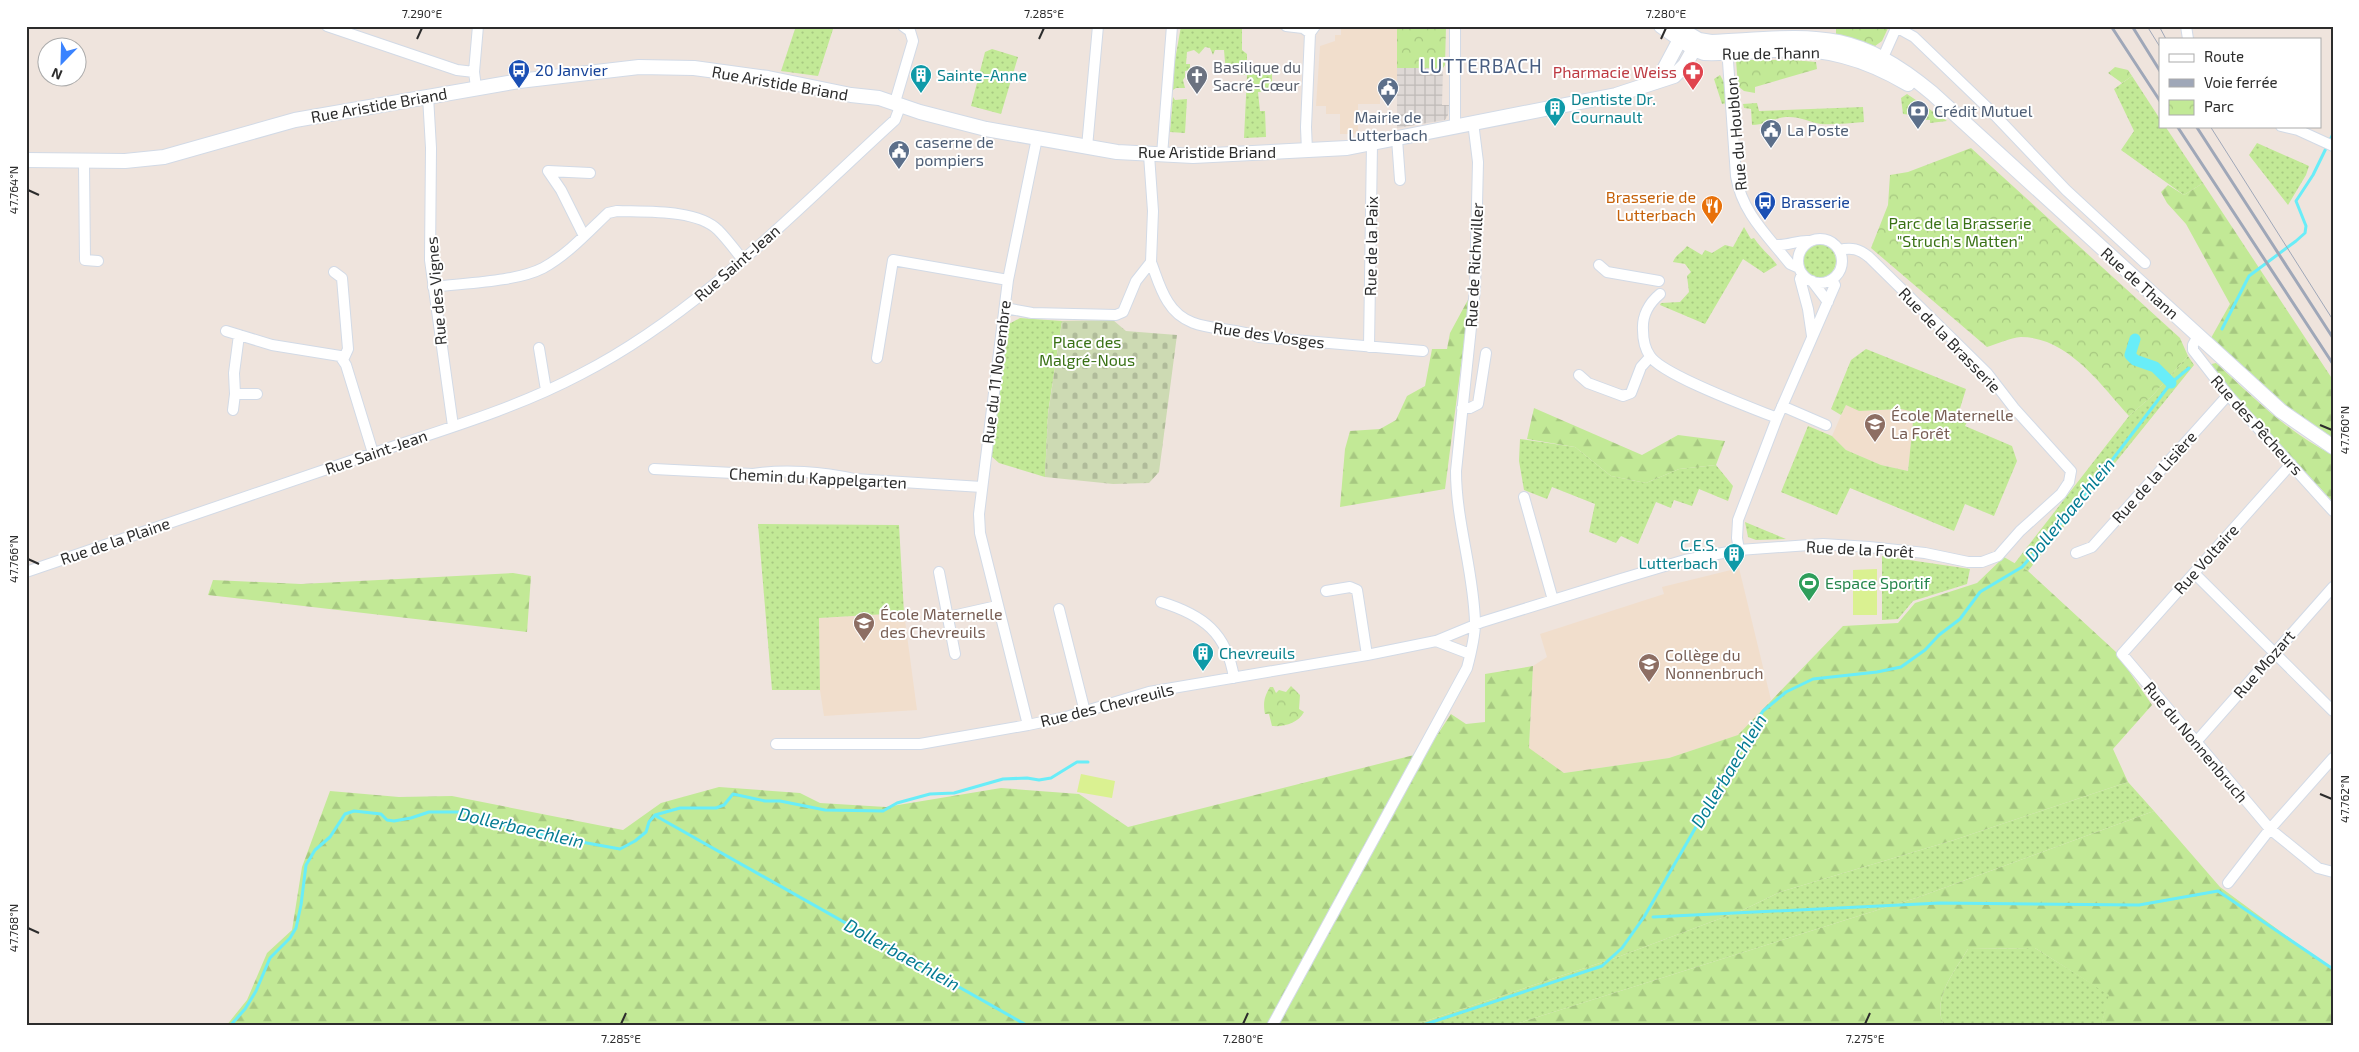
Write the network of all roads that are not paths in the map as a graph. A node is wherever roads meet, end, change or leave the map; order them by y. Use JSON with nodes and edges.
{"nodes":[{"id":1,"x":327,"y":26,"type":"edge"},
{"id":2,"x":478,"y":26,"type":"edge"},
{"id":3,"x":903,"y":26,"type":"edge"},
{"id":4,"x":1098,"y":26,"type":"edge"},
{"id":5,"x":1172,"y":26,"type":"edge"},
{"id":6,"x":1286,"y":26,"type":"edge"},
{"id":7,"x":1455,"y":26,"type":"edge"},
{"id":8,"x":1661,"y":26,"type":"edge"},
{"id":9,"x":1896,"y":26,"type":"edge"},
{"id":10,"x":1313,"y":30,"type":"edge"},
{"id":11,"x":1680,"y":33,"type":"edge"},
{"id":12,"x":1696,"y":45,"type":"junction"},
{"id":13,"x":1727,"y":48,"type":"junction"},
{"id":14,"x":1881,"y":62,"type":"junction"},
{"id":15,"x":474,"y":72,"type":"junction"},
{"id":16,"x":1659,"y":79,"type":"junction"},
{"id":17,"x":476,"y":87,"type":"junction"},
{"id":18,"x":428,"y":96,"type":"junction"},
{"id":19,"x":898,"y":103,"type":"junction"},
{"id":20,"x":1954,"y":113,"type":"junction"},
{"id":21,"x":1473,"y":122,"type":"junction"},
{"id":22,"x":1455,"y":126,"type":"junction"},
{"id":23,"x":2290,"y":128,"type":"edge"},
{"id":24,"x":1037,"y":138,"type":"junction"},
{"id":25,"x":1397,"y":139,"type":"junction"},
{"id":26,"x":1372,"y":144,"type":"junction"},
{"id":27,"x":2330,"y":144,"type":"edge"},
{"id":28,"x":1087,"y":147,"type":"junction"},
{"id":29,"x":1307,"y":151,"type":"junction"},
{"id":30,"x":1155,"y":155,"type":"junction"},
{"id":31,"x":26,"y":160,"type":"edge"},
{"id":32,"x":84,"y":162,"type":"junction"},
{"id":33,"x":573,"y":172,"type":"junction"},
{"id":34,"x":590,"y":173,"type":"dead end"},
{"id":35,"x":1400,"y":180,"type":"dead end"},
{"id":36,"x":561,"y":190,"type":"junction"},
{"id":37,"x":584,"y":236,"type":"junction"},
{"id":38,"x":1809,"y":242,"type":"junction"},
{"id":39,"x":1776,"y":245,"type":"junction"},
{"id":40,"x":1839,"y":250,"type":"junction"},
{"id":41,"x":743,"y":260,"type":"junction"},
{"id":42,"x":98,"y":261,"type":"dead end"},
{"id":43,"x":1151,"y":262,"type":"junction"},
{"id":44,"x":2145,"y":263,"type":"dead end"},
{"id":45,"x":1599,"y":265,"type":"dead end"},
{"id":46,"x":1801,"y":271,"type":"junction"},
{"id":47,"x":334,"y":272,"type":"dead end"},
{"id":48,"x":1008,"y":280,"type":"junction"},
{"id":49,"x":1832,"y":280,"type":"junction"},
{"id":50,"x":1660,"y":281,"type":"dead end"},
{"id":51,"x":1812,"y":281,"type":"junction"},
{"id":52,"x":433,"y":287,"type":"junction"},
{"id":53,"x":1660,"y":294,"type":"dead end"},
{"id":54,"x":1828,"y":302,"type":"junction"},
{"id":55,"x":1005,"y":308,"type":"junction"},
{"id":56,"x":226,"y":331,"type":"dead end"},
{"id":57,"x":239,"y":335,"type":"junction"},
{"id":58,"x":2198,"y":336,"type":"junction"},
{"id":59,"x":1812,"y":337,"type":"junction"},
{"id":60,"x":1369,"y":347,"type":"junction"},
{"id":61,"x":539,"y":348,"type":"dead end"},
{"id":62,"x":1423,"y":350,"type":"dead end"},
{"id":63,"x":1486,"y":353,"type":"dead end"},
{"id":64,"x":1650,"y":357,"type":"junction"},
{"id":65,"x":877,"y":358,"type":"dead end"},
{"id":66,"x":343,"y":360,"type":"junction"},
{"id":67,"x":1579,"y":374,"type":"dead end"},
{"id":68,"x":546,"y":390,"type":"junction"},
{"id":69,"x":235,"y":394,"type":"junction"},
{"id":70,"x":257,"y":394,"type":"dead end"},
{"id":71,"x":2228,"y":395,"type":"junction"},
{"id":72,"x":1782,"y":406,"type":"junction"},
{"id":73,"x":1462,"y":408,"type":"junction"},
{"id":74,"x":233,"y":410,"type":"dead end"},
{"id":75,"x":1777,"y":418,"type":"junction"},
{"id":76,"x":1826,"y":424,"type":"dead end"},
{"id":77,"x":453,"y":426,"type":"junction"},
{"id":78,"x":2333,"y":446,"type":"edge"},
{"id":79,"x":373,"y":453,"type":"junction"},
{"id":80,"x":2291,"y":464,"type":"junction"},
{"id":81,"x":654,"y":469,"type":"dead end"},
{"id":82,"x":2071,"y":471,"type":"joint"},
{"id":83,"x":982,"y":487,"type":"junction"},
{"id":84,"x":1524,"y":497,"type":"dead end"},
{"id":85,"x":204,"y":511,"type":"joint"},
{"id":86,"x":2333,"y":511,"type":"edge"},
{"id":87,"x":1739,"y":550,"type":"junction"},
{"id":88,"x":2076,"y":553,"type":"dead end"},
{"id":89,"x":26,"y":572,"type":"edge"},
{"id":90,"x":939,"y":572,"type":"dead end"},
{"id":91,"x":2194,"y":572,"type":"junction"},
{"id":92,"x":2333,"y":587,"type":"edge"},
{"id":93,"x":1326,"y":591,"type":"dead end"},
{"id":94,"x":1553,"y":600,"type":"junction"},
{"id":95,"x":1161,"y":602,"type":"dead end"},
{"id":96,"x":997,"y":606,"type":"junction"},
{"id":97,"x":1059,"y":609,"type":"dead end"},
{"id":98,"x":948,"y":617,"type":"junction"},
{"id":99,"x":1475,"y":624,"type":"junction"},
{"id":100,"x":1436,"y":641,"type":"junction"},
{"id":101,"x":2274,"y":653,"type":"junction"},
{"id":102,"x":955,"y":654,"type":"dead end"},
{"id":103,"x":1470,"y":654,"type":"junction"},
{"id":104,"x":2122,"y":654,"type":"joint"},
{"id":105,"x":1368,"y":655,"type":"junction"},
{"id":106,"x":1234,"y":678,"type":"junction"},
{"id":107,"x":2333,"y":711,"type":"edge"},
{"id":108,"x":1085,"y":712,"type":"junction"},
{"id":109,"x":1028,"y":725,"type":"junction"},
{"id":110,"x":2196,"y":742,"type":"junction"},
{"id":111,"x":776,"y":744,"type":"dead end"},
{"id":112,"x":2333,"y":758,"type":"edge"},
{"id":113,"x":2270,"y":829,"type":"junction"},
{"id":114,"x":2333,"y":872,"type":"edge"},
{"id":115,"x":2228,"y":882,"type":"dead end"},
{"id":116,"x":1272,"y":1026,"type":"edge"}],
"edges":[{"from":1,"to":15,"type":"street"},
{"from":2,"to":15,"type":"street"},
{"from":3,"to":19,"type":"street","name":"Rue Saint-Jean"},
{"from":4,"to":28,"type":"street"},
{"from":5,"to":30,"type":"street"},
{"from":6,"to":10,"type":"street"},
{"from":7,"to":22,"type":"street"},
{"from":8,"to":11,"type":"main road"},
{"from":9,"to":14,"type":"street"},
{"from":9,"to":44,"type":"street","name":"Rue de Thann"},
{"from":10,"to":29,"type":"street"},
{"from":11,"to":12,"type":"main road"},
{"from":11,"to":16,"type":"main road"},
{"from":12,"to":13,"type":"main road","name":"Rue de Thann"},
{"from":12,"to":16,"type":"main road","name":"Rue Aristide Briand"},
{"from":13,"to":14,"type":"main road","name":"Rue de Thann"},
{"from":13,"to":39,"type":"street","name":"Rue du Houblon"},
{"from":14,"to":20,"type":"main road","name":"Rue de Thann"},
{"from":14,"to":20,"type":"main road","name":"Rue de Thann"},
{"from":15,"to":17,"type":"street"},
{"from":16,"to":21,"type":"main road","name":"Rue Aristide Briand"},
{"from":17,"to":18,"type":"main road","name":"Rue Aristide Briand"},
{"from":17,"to":19,"type":"main road","name":"Rue Aristide Briand"},
{"from":18,"to":32,"type":"main road","name":"Rue Aristide Briand"},
{"from":18,"to":52,"type":"street","name":"Rue des Vignes"},
{"from":19,"to":24,"type":"main road","name":"Rue Aristide Briand"},
{"from":19,"to":41,"type":"street","name":"Rue Saint-Jean"},
{"from":20,"to":58,"type":"main road","name":"Rue de Thann"},
{"from":21,"to":22,"type":"main road","name":"Rue Aristide Briand"},
{"from":21,"to":73,"type":"street","name":"Rue de Richwiller"},
{"from":22,"to":25,"type":"main road","name":"Rue Aristide Briand"},
{"from":23,"to":27,"type":"street"},
{"from":24,"to":28,"type":"main road","name":"Rue Aristide Briand"},
{"from":24,"to":48,"type":"street","name":"Rue du 11 Novembre"},
{"from":25,"to":26,"type":"main road","name":"Rue Aristide Briand"},
{"from":25,"to":35,"type":"street"},
{"from":26,"to":29,"type":"main road","name":"Rue Aristide Briand"},
{"from":26,"to":60,"type":"street","name":"Rue de la Paix"},
{"from":28,"to":30,"type":"main road","name":"Rue Aristide Briand"},
{"from":29,"to":30,"type":"main road","name":"Rue Aristide Briand"},
{"from":30,"to":43,"type":"street"},
{"from":31,"to":32,"type":"main road","name":"Rue Aristide Briand"},
{"from":32,"to":42,"type":"street"},
{"from":33,"to":34,"type":"street"},
{"from":33,"to":36,"type":"street"},
{"from":33,"to":36,"type":"street"},
{"from":36,"to":37,"type":"street"},
{"from":37,"to":41,"type":"street"},
{"from":37,"to":52,"type":"street"},
{"from":38,"to":39,"type":"street"},
{"from":38,"to":40,"type":"street"},
{"from":38,"to":46,"type":"street"},
{"from":39,"to":46,"type":"street","name":"Rue du Houblon"},
{"from":40,"to":49,"type":"street"},
{"from":40,"to":82,"type":"street","name":"Rue de la Brasserie"},
{"from":41,"to":68,"type":"street","name":"Rue Saint-Jean"},
{"from":43,"to":55,"type":"street"},
{"from":43,"to":60,"type":"street","name":"Rue des Vosges"},
{"from":45,"to":50,"type":"street"},
{"from":46,"to":51,"type":"street"},
{"from":46,"to":59,"type":"street"},
{"from":47,"to":66,"type":"street"},
{"from":48,"to":55,"type":"street","name":"Rue du 11 Novembre"},
{"from":48,"to":65,"type":"street"},
{"from":49,"to":51,"type":"street"},
{"from":49,"to":54,"type":"street"},
{"from":51,"to":54,"type":"street"},
{"from":52,"to":77,"type":"street","name":"Rue des Vignes"},
{"from":53,"to":64,"type":"street"},
{"from":54,"to":59,"type":"street"},
{"from":55,"to":83,"type":"street","name":"Rue du 11 Novembre"},
{"from":56,"to":57,"type":"street"},
{"from":57,"to":66,"type":"street"},
{"from":57,"to":69,"type":"street"},
{"from":58,"to":71,"type":"street","name":"Rue des Pêcheurs"},
{"from":58,"to":78,"type":"main road","name":"Rue de Thann"},
{"from":59,"to":72,"type":"street"},
{"from":60,"to":62,"type":"street","name":"Rue des Vosges"},
{"from":61,"to":68,"type":"street"},
{"from":63,"to":73,"type":"street"},
{"from":64,"to":67,"type":"street"},
{"from":64,"to":75,"type":"street"},
{"from":66,"to":79,"type":"street"},
{"from":68,"to":77,"type":"street","name":"Rue Saint-Jean"},
{"from":69,"to":70,"type":"street"},
{"from":69,"to":74,"type":"street"},
{"from":71,"to":80,"type":"street","name":"Rue des Pêcheurs"},
{"from":71,"to":88,"type":"street","name":"Rue de la Lisière"},
{"from":72,"to":75,"type":"street"},
{"from":72,"to":76,"type":"street"},
{"from":73,"to":99,"type":"street","name":"Rue de Richwiller"},
{"from":75,"to":87,"type":"street"},
{"from":77,"to":79,"type":"street","name":"Rue Saint-Jean"},
{"from":79,"to":85,"type":"street","name":"Rue Saint-Jean"},
{"from":80,"to":86,"type":"street","name":"Rue des Pêcheurs"},
{"from":80,"to":91,"type":"street","name":"Rue Voltaire"},
{"from":81,"to":83,"type":"street","name":"Chemin du Kappelgarten"},
{"from":82,"to":87,"type":"street","name":"Rue de la Forêt"},
{"from":83,"to":96,"type":"street","name":"Rue du 11 Novembre"},
{"from":84,"to":94,"type":"street"},
{"from":85,"to":89,"type":"street","name":"Rue de la Plaine"},
{"from":87,"to":94,"type":"street","name":"Rue de la Forêt"},
{"from":90,"to":98,"type":"street"},
{"from":91,"to":101,"type":"street"},
{"from":91,"to":104,"type":"street","name":"Rue Voltaire"},
{"from":92,"to":101,"type":"street","name":"Rue Mozart"},
{"from":93,"to":105,"type":"street"},
{"from":94,"to":99,"type":"street","name":"Rue de la Forêt"},
{"from":95,"to":106,"type":"street"},
{"from":96,"to":98,"type":"street"},
{"from":96,"to":109,"type":"street","name":"Rue du 11 Novembre"},
{"from":97,"to":108,"type":"street"},
{"from":98,"to":102,"type":"street"},
{"from":99,"to":100,"type":"street","name":"Rue des Chevreuils"},
{"from":99,"to":103,"type":"street","name":"Rue de Richwiller"},
{"from":100,"to":103,"type":"street"},
{"from":100,"to":105,"type":"street","name":"Rue des Chevreuils"},
{"from":101,"to":107,"type":"street"},
{"from":101,"to":110,"type":"street","name":"Rue Mozart"},
{"from":103,"to":116,"type":"street","name":"Rue de Richwiller"},
{"from":104,"to":110,"type":"street","name":"Rue du Nonnenbruch"},
{"from":105,"to":106,"type":"street","name":"Rue des Chevreuils"},
{"from":106,"to":108,"type":"street","name":"Rue des Chevreuils"},
{"from":108,"to":109,"type":"street","name":"Rue des Chevreuils"},
{"from":109,"to":111,"type":"street","name":"Rue des Chevreuils"},
{"from":110,"to":113,"type":"street","name":"Rue du Nonnenbruch"},
{"from":112,"to":113,"type":"street"},
{"from":113,"to":114,"type":"street","name":"Rue du Nonnenbruch"},
{"from":113,"to":115,"type":"street"}]}
